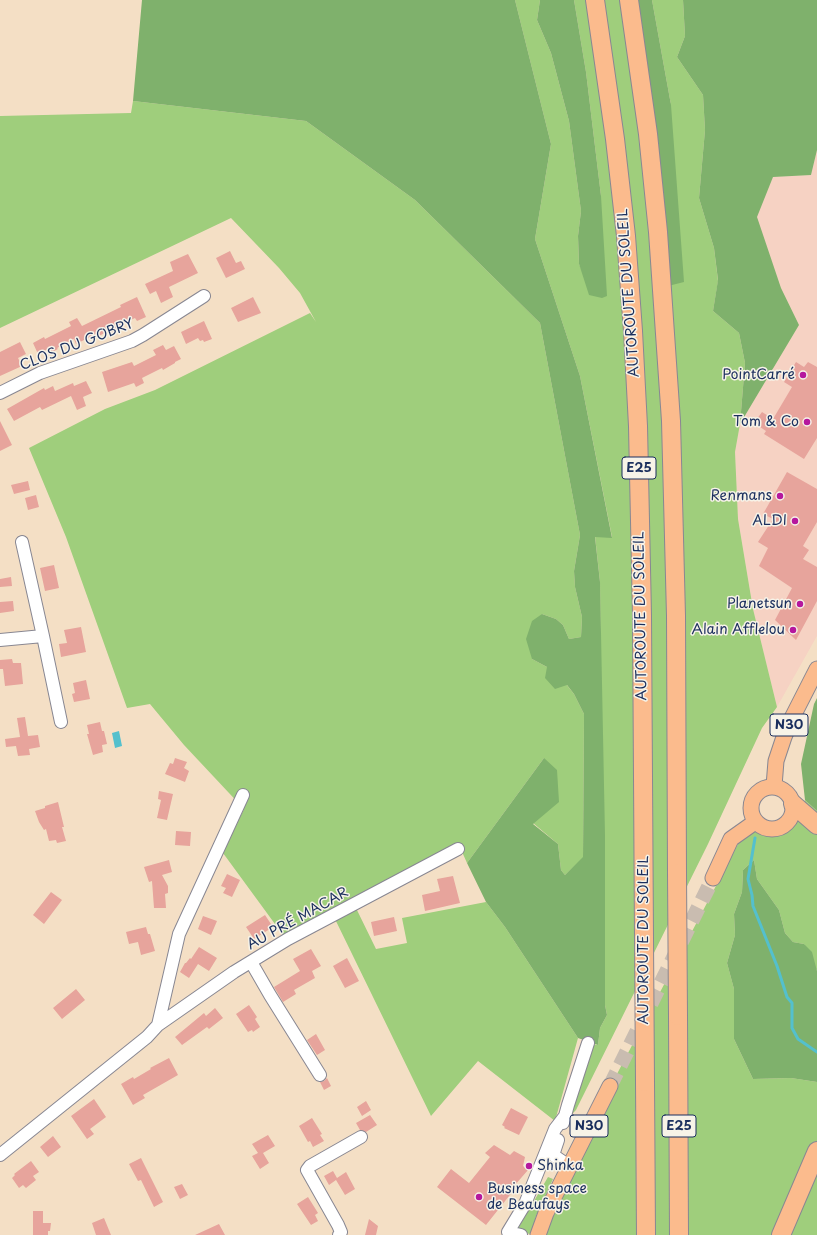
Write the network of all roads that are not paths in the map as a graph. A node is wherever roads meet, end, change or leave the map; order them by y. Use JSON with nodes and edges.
{"nodes":[{"id":1,"x":595,"y":0,"type":"edge"},
{"id":2,"x":629,"y":0,"type":"edge"},
{"id":3,"x":204,"y":296,"type":"dead end"},
{"id":4,"x":0,"y":393,"type":"edge"},
{"id":5,"x":22,"y":542,"type":"dead end"},
{"id":6,"x":43,"y":636,"type":"junction"},
{"id":7,"x":0,"y":640,"type":"edge"},
{"id":8,"x":817,"y":669,"type":"edge"},
{"id":9,"x":61,"y":722,"type":"dead end"},
{"id":10,"x":774,"y":786,"type":"junction"},
{"id":11,"x":243,"y":796,"type":"dead end"},
{"id":12,"x":793,"y":804,"type":"junction"},
{"id":13,"x":755,"y":822,"type":"junction"},
{"id":14,"x":817,"y":825,"type":"edge"},
{"id":15,"x":458,"y":849,"type":"dead end"},
{"id":16,"x":713,"y":878,"type":"tunnel mouth"},
{"id":17,"x":251,"y":962,"type":"junction"},
{"id":18,"x":158,"y":1026,"type":"junction"},
{"id":19,"x":588,"y":1044,"type":"dead end"},
{"id":20,"x":320,"y":1075,"type":"dead end"},
{"id":21,"x":610,"y":1086,"type":"tunnel mouth"},
{"id":22,"x":565,"y":1116,"type":"junction"},
{"id":23,"x":362,"y":1137,"type":"dead end"},
{"id":24,"x":817,"y":1151,"type":"edge"},
{"id":25,"x":0,"y":1155,"type":"edge"},
{"id":26,"x":569,"y":1166,"type":"junction"},
{"id":27,"x":339,"y":1235,"type":"edge"},
{"id":28,"x":521,"y":1235,"type":"edge"},
{"id":29,"x":538,"y":1235,"type":"edge"},
{"id":30,"x":646,"y":1235,"type":"edge"},
{"id":31,"x":679,"y":1235,"type":"edge"},
{"id":32,"x":781,"y":1235,"type":"edge"}],
"edges":[{"from":1,"to":30,"type":"highway","name":"AUTOROUTE DU SOLEIL","number":"E25","bridge":true},
{"from":2,"to":31,"type":"highway","number":"E25","bridge":true},
{"from":3,"to":4,"type":"street","name":"CLOS DU GOBRY"},
{"from":5,"to":6,"type":"street"},
{"from":6,"to":7,"type":"street"},
{"from":6,"to":9,"type":"street"},
{"from":8,"to":10,"type":"main road","number":"N30"},
{"from":10,"to":12,"type":"main road"},
{"from":10,"to":13,"type":"main road"},
{"from":11,"to":18,"type":"street"},
{"from":12,"to":13,"type":"main road"},
{"from":12,"to":14,"type":"highway"},
{"from":13,"to":16,"type":"main road"},
{"from":15,"to":17,"type":"street","name":"AU PRÉ MACAR"},
{"from":17,"to":18,"type":"street","name":"AU PRÉ MACAR"},
{"from":17,"to":20,"type":"street"},
{"from":18,"to":25,"type":"street","name":"AU PRÉ MACAR"},
{"from":19,"to":22,"type":"street"},
{"from":21,"to":26,"type":"main road","number":"N30"},
{"from":22,"to":26,"type":"street"},
{"from":22,"to":28,"type":"street"},
{"from":23,"to":27,"type":"street"},
{"from":24,"to":32,"type":"highway"},
{"from":26,"to":29,"type":"main road","number":"N30"}]}
